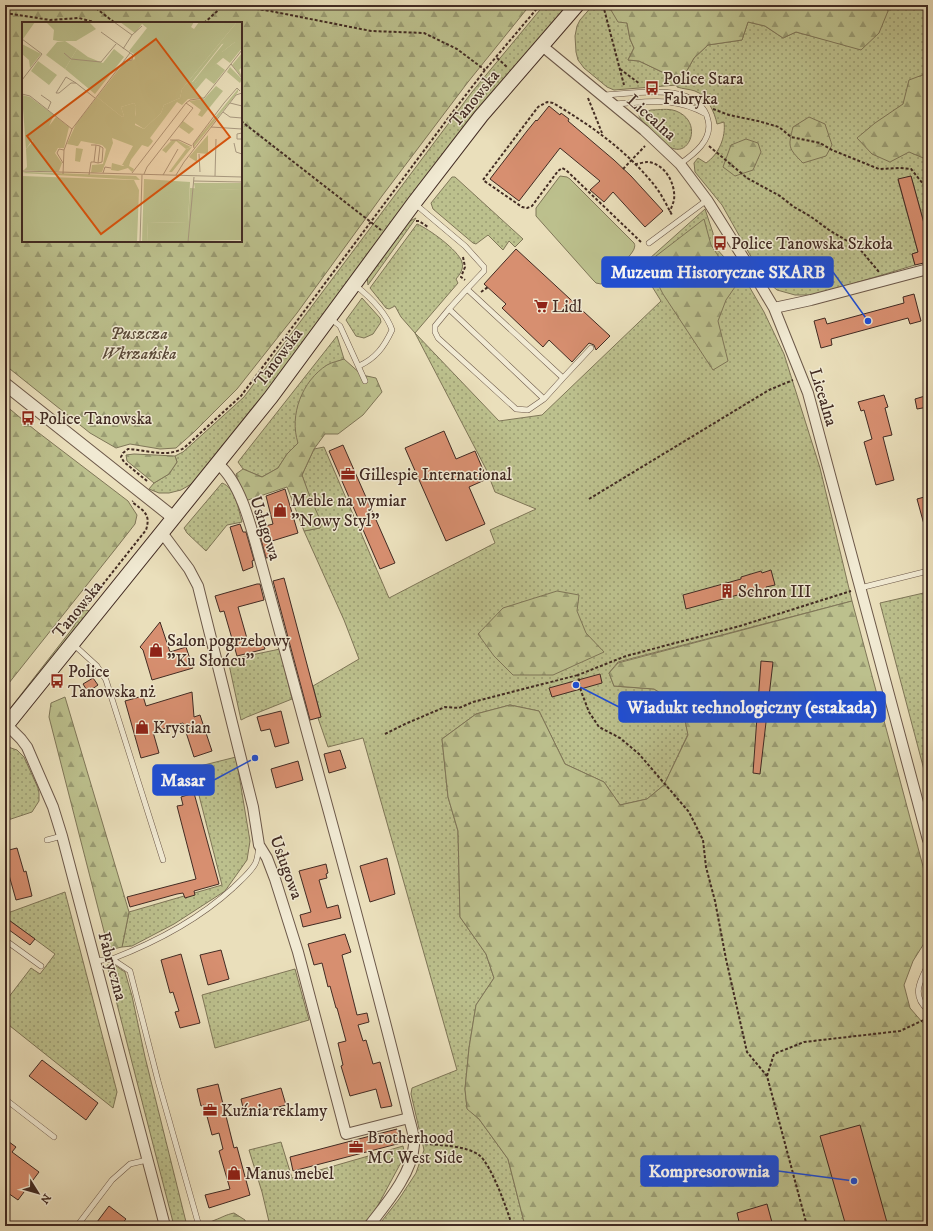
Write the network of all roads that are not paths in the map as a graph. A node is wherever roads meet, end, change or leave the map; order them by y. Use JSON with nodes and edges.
{"nodes":[{"id":1,"x":576,"y":5,"type":"edge"},
{"id":2,"x":541,"y":45,"type":"junction"},
{"id":3,"x":603,"y":95,"type":"junction"},
{"id":4,"x":614,"y":104,"type":"junction"},
{"id":5,"x":707,"y":114,"type":"junction"},
{"id":6,"x":680,"y":164,"type":"junction"},
{"id":7,"x":707,"y":200,"type":"junction"},
{"id":8,"x":414,"y":203,"type":"junction"},
{"id":9,"x":649,"y":243,"type":"road end"},
{"id":10,"x":928,"y":269,"type":"edge"},
{"id":11,"x":355,"y":284,"type":"junction"},
{"id":12,"x":469,"y":287,"type":"junction"},
{"id":13,"x":774,"y":308,"type":"junction"},
{"id":14,"x":449,"y":310,"type":"junction"},
{"id":15,"x":330,"y":318,"type":"junction"},
{"id":16,"x":591,"y":348,"type":"dead end"},
{"id":17,"x":359,"y":366,"type":"junction"},
{"id":18,"x":563,"y":378,"type":"junction"},
{"id":19,"x":365,"y":381,"type":"dead end"},
{"id":20,"x":5,"y":384,"type":"edge"},
{"id":21,"x":544,"y":399,"type":"junction"},
{"id":22,"x":218,"y":464,"type":"junction"},
{"id":23,"x":174,"y":518,"type":"junction"},
{"id":24,"x":161,"y":534,"type":"junction"},
{"id":25,"x":928,"y":571,"type":"edge"},
{"id":26,"x":860,"y":588,"type":"junction"},
{"id":27,"x":72,"y":643,"type":"junction"},
{"id":28,"x":6,"y":726,"type":"edge"},
{"id":29,"x":62,"y":836,"type":"junction"},
{"id":30,"x":47,"y":840,"type":"dead end"},
{"id":31,"x":928,"y":840,"type":"edge"},
{"id":32,"x":259,"y":845,"type":"junction"},
{"id":33,"x":163,"y":860,"type":"dead end"},
{"id":34,"x":5,"y":940,"type":"edge"},
{"id":35,"x":112,"y":959,"type":"junction"},
{"id":36,"x":95,"y":961,"type":"junction"},
{"id":37,"x":928,"y":965,"type":"edge"},
{"id":38,"x":41,"y":966,"type":"dead end"},
{"id":39,"x":928,"y":990,"type":"edge"},
{"id":40,"x":928,"y":1005,"type":"edge"},
{"id":41,"x":928,"y":1010,"type":"edge"},
{"id":42,"x":5,"y":1099,"type":"edge"},
{"id":43,"x":409,"y":1118,"type":"junction"},
{"id":44,"x":54,"y":1137,"type":"dead end"},
{"id":45,"x":147,"y":1160,"type":"junction"},
{"id":46,"x":77,"y":1226,"type":"edge"},
{"id":47,"x":165,"y":1226,"type":"edge"},
{"id":48,"x":199,"y":1226,"type":"edge"},
{"id":49,"x":369,"y":1226,"type":"edge"}],
"edges":[{"from":1,"to":2,"type":"main road","name":"Tanowska"},
{"from":2,"to":3,"type":"street","name":"Licealna"},
{"from":2,"to":8,"type":"main road","name":"Tanowska"},
{"from":3,"to":4,"type":"street","name":"Licealna"},
{"from":3,"to":5,"type":"lane"},
{"from":4,"to":5,"type":"lane"},
{"from":4,"to":6,"type":"street","name":"Licealna"},
{"from":5,"to":6,"type":"lane"},
{"from":6,"to":7,"type":"street","name":"Licealna"},
{"from":7,"to":9,"type":"lane"},
{"from":7,"to":13,"type":"street","name":"Licealna"},
{"from":8,"to":11,"type":"main road","name":"Tanowska"},
{"from":8,"to":12,"type":"lane"},
{"from":10,"to":13,"type":"street"},
{"from":11,"to":15,"type":"main road","name":"Tanowska"},
{"from":11,"to":17,"type":"lane"},
{"from":12,"to":14,"type":"lane"},
{"from":12,"to":18,"type":"lane"},
{"from":13,"to":26,"type":"street","name":"Licealna"},
{"from":14,"to":21,"type":"lane"},
{"from":14,"to":21,"type":"lane"},
{"from":15,"to":17,"type":"lane"},
{"from":15,"to":22,"type":"main road","name":"Tanowska"},
{"from":16,"to":18,"type":"lane"},
{"from":17,"to":19,"type":"lane"},
{"from":18,"to":21,"type":"lane"},
{"from":20,"to":23,"type":"street"},
{"from":22,"to":23,"type":"main road","name":"Tanowska"},
{"from":22,"to":43,"type":"street","name":"Usługowa"},
{"from":23,"to":24,"type":"main road","name":"Tanowska"},
{"from":24,"to":27,"type":"main road","name":"Tanowska"},
{"from":24,"to":32,"type":"street","name":"Usługowa"},
{"from":25,"to":26,"type":"lane"},
{"from":26,"to":31,"type":"street","name":"Licealna"},
{"from":27,"to":28,"type":"main road","name":"Tanowska"},
{"from":27,"to":33,"type":"lane"},
{"from":28,"to":29,"type":"street","name":"Fabryczna"},
{"from":29,"to":30,"type":"lane"},
{"from":29,"to":36,"type":"street","name":"Fabryczna"},
{"from":32,"to":35,"type":"lane"},
{"from":32,"to":43,"type":"street","name":"Usługowa"},
{"from":34,"to":38,"type":"lane"},
{"from":35,"to":36,"type":"lane"},
{"from":35,"to":48,"type":"lane"},
{"from":36,"to":45,"type":"street","name":"Fabryczna"},
{"from":37,"to":41,"type":"lane"},
{"from":39,"to":40,"type":"lane"},
{"from":42,"to":44,"type":"lane"},
{"from":43,"to":49,"type":"street","name":"Usługowa"},
{"from":45,"to":46,"type":"lane"},
{"from":45,"to":47,"type":"street","name":"Fabryczna"}]}
